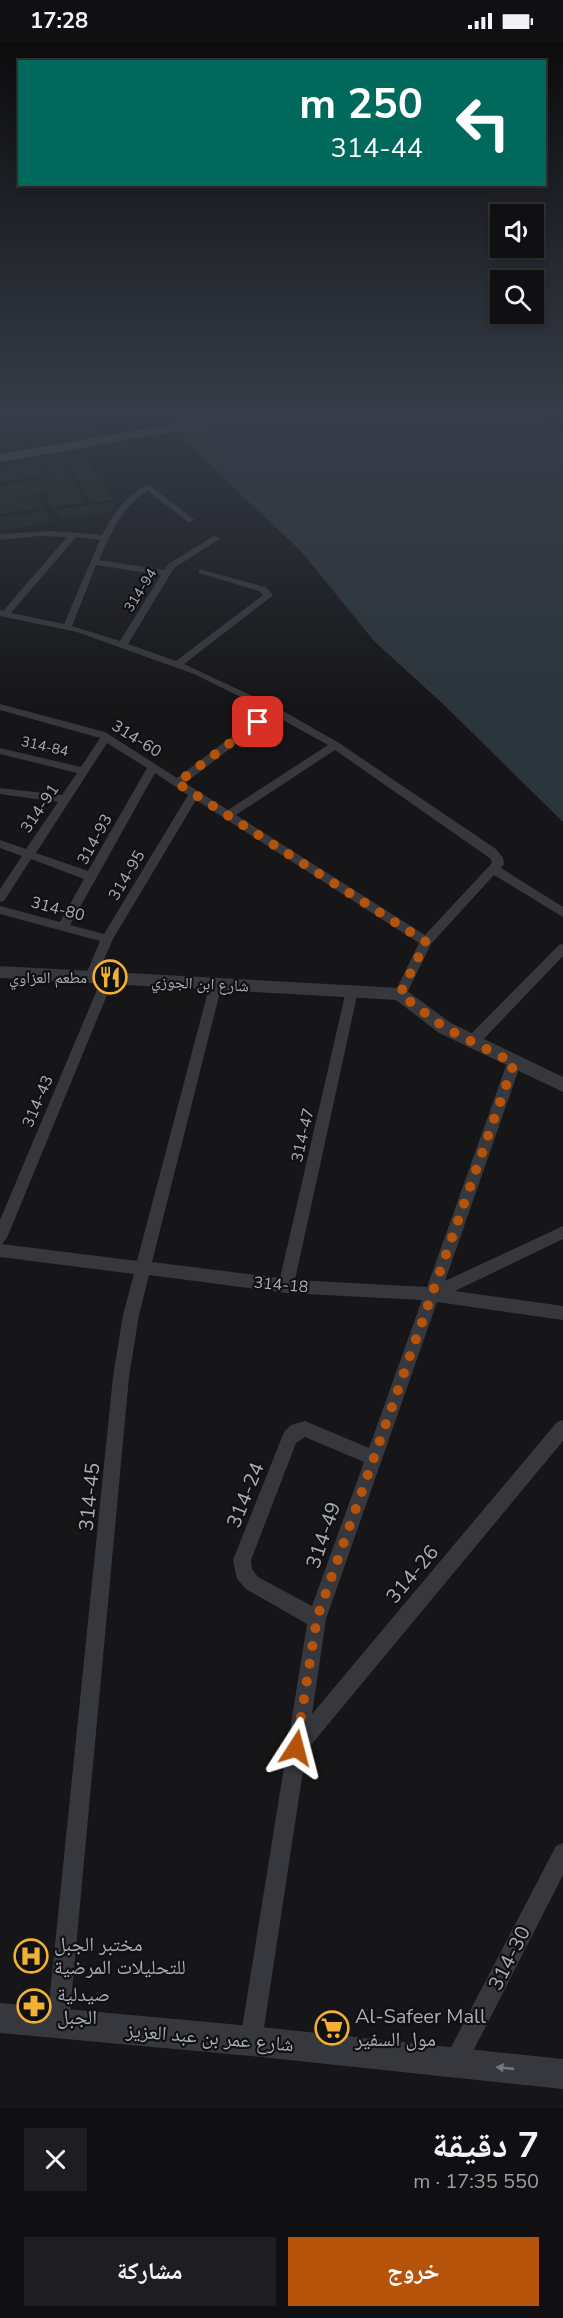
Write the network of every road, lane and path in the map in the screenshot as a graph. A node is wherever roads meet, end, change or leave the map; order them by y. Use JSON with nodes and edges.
{"nodes":[{"id":1,"x":123,"y":510,"type":"edge"},
{"id":2,"x":179,"y":510,"type":"edge"},
{"id":3,"x":191,"y":520,"type":"dead end"},
{"id":4,"x":74,"y":534,"type":"junction"},
{"id":5,"x":0,"y":537,"type":"edge"},
{"id":6,"x":104,"y":538,"type":"junction"},
{"id":7,"x":217,"y":538,"type":"dead end"},
{"id":8,"x":94,"y":562,"type":"junction"},
{"id":9,"x":202,"y":571,"type":"dead end"},
{"id":10,"x":167,"y":573,"type":"junction"},
{"id":11,"x":2,"y":614,"type":"edge"},
{"id":12,"x":68,"y":627,"type":"junction"},
{"id":13,"x":123,"y":644,"type":"junction"},
{"id":14,"x":178,"y":664,"type":"junction"},
{"id":15,"x":0,"y":707,"type":"edge"},
{"id":16,"x":274,"y":710,"type":"junction"},
{"id":17,"x":106,"y":737,"type":"junction"},
{"id":18,"x":335,"y":745,"type":"junction"},
{"id":19,"x":0,"y":752,"type":"edge"},
{"id":20,"x":153,"y":767,"type":"junction"},
{"id":21,"x":84,"y":771,"type":"junction"},
{"id":22,"x":177,"y":783,"type":"junction"},
{"id":23,"x":0,"y":791,"type":"edge"},
{"id":24,"x":194,"y":794,"type":"junction"},
{"id":25,"x":65,"y":799,"type":"junction"},
{"id":26,"x":228,"y":815,"type":"junction"},
{"id":27,"x":0,"y":844,"type":"edge"},
{"id":28,"x":29,"y":854,"type":"junction"},
{"id":29,"x":493,"y":869,"type":"junction"},
{"id":30,"x":92,"y":877,"type":"junction"},
{"id":31,"x":0,"y":897,"type":"edge"},
{"id":32,"x":0,"y":910,"type":"edge"},
{"id":33,"x":563,"y":913,"type":"edge"},
{"id":34,"x":63,"y":927,"type":"junction"},
{"id":35,"x":106,"y":939,"type":"junction"},
{"id":36,"x":426,"y":942,"type":"junction"},
{"id":37,"x":563,"y":948,"type":"edge"},
{"id":38,"x":0,"y":972,"type":"edge"},
{"id":39,"x":91,"y":977,"type":"junction"},
{"id":40,"x":108,"y":978,"type":"junction"},
{"id":41,"x":216,"y":984,"type":"junction"},
{"id":42,"x":352,"y":991,"type":"junction"},
{"id":43,"x":400,"y":994,"type":"junction"},
{"id":44,"x":472,"y":1042,"type":"junction"},
{"id":45,"x":514,"y":1063,"type":"junction"},
{"id":46,"x":561,"y":1082,"type":"edge"},
{"id":47,"x":563,"y":1232,"type":"edge"},
{"id":48,"x":0,"y":1238,"type":"edge"},
{"id":49,"x":0,"y":1250,"type":"edge"},
{"id":50,"x":142,"y":1269,"type":"junction"},
{"id":51,"x":286,"y":1286,"type":"junction"},
{"id":52,"x":431,"y":1294,"type":"junction"},
{"id":53,"x":563,"y":1313,"type":"edge"},
{"id":54,"x":563,"y":1428,"type":"edge"},
{"id":55,"x":374,"y":1458,"type":"junction"},
{"id":56,"x":317,"y":1618,"type":"junction"},
{"id":57,"x":296,"y":1748,"type":"junction"},
{"id":58,"x":563,"y":1853,"type":"edge"},
{"id":59,"x":0,"y":2018,"type":"edge"},
{"id":60,"x":58,"y":2024,"type":"junction"},
{"id":61,"x":250,"y":2041,"type":"junction"},
{"id":62,"x":455,"y":2063,"type":"junction"},
{"id":63,"x":563,"y":2074,"type":"edge"}],
"edges":[{"from":1,"to":6,"type":"street"},
{"from":2,"to":3,"type":"street"},
{"from":4,"to":5,"type":"street"},
{"from":4,"to":6,"type":"street"},
{"from":4,"to":11,"type":"street"},
{"from":6,"to":8,"type":"street"},
{"from":7,"to":10,"type":"street","name":"314-94"},
{"from":8,"to":10,"type":"street"},
{"from":8,"to":12,"type":"street"},
{"from":9,"to":14,"type":"street"},
{"from":10,"to":13,"type":"street","name":"314-94"},
{"from":11,"to":12,"type":"street"},
{"from":12,"to":13,"type":"street"},
{"from":13,"to":14,"type":"street"},
{"from":14,"to":16,"type":"street"},
{"from":15,"to":17,"type":"street","name":"314-60"},
{"from":16,"to":18,"type":"street"},
{"from":16,"to":22,"type":"street"},
{"from":17,"to":20,"type":"street","name":"314-60"},
{"from":17,"to":21,"type":"street","name":"314-91"},
{"from":18,"to":26,"type":"street"},
{"from":18,"to":29,"type":"street"},
{"from":19,"to":21,"type":"street","name":"314-84"},
{"from":20,"to":22,"type":"street","name":"314-60"},
{"from":20,"to":30,"type":"street","name":"314-93"},
{"from":21,"to":25,"type":"street","name":"314-91"},
{"from":22,"to":24,"type":"street","name":"314-60"},
{"from":23,"to":25,"type":"street"},
{"from":24,"to":26,"type":"street","name":"314-60"},
{"from":24,"to":35,"type":"street","name":"314-95"},
{"from":25,"to":28,"type":"street","name":"314-91"},
{"from":26,"to":36,"type":"street","name":"314-60"},
{"from":27,"to":28,"type":"street"},
{"from":28,"to":30,"type":"street"},
{"from":28,"to":31,"type":"street","name":"314-91"},
{"from":29,"to":33,"type":"street"},
{"from":29,"to":36,"type":"street"},
{"from":30,"to":34,"type":"street","name":"314-93"},
{"from":32,"to":34,"type":"street","name":"314-80"},
{"from":34,"to":35,"type":"street","name":"314-80"},
{"from":35,"to":39,"type":"street","name":"314-95"},
{"from":36,"to":43,"type":"street"},
{"from":37,"to":44,"type":"street"},
{"from":38,"to":39,"type":"street","name":"شارع ابن الجوزي"},
{"from":39,"to":40,"type":"street","name":"شارع ابن الجوزي"},
{"from":40,"to":41,"type":"street","name":"شارع ابن الجوزي"},
{"from":40,"to":48,"type":"street","name":"314-43"},
{"from":41,"to":42,"type":"street","name":"شارع ابن الجوزي"},
{"from":41,"to":50,"type":"street","name":"314-45"},
{"from":42,"to":43,"type":"street","name":"شارع ابن الجوزي"},
{"from":42,"to":51,"type":"street","name":"314-47"},
{"from":43,"to":44,"type":"street"},
{"from":44,"to":45,"type":"street"},
{"from":45,"to":46,"type":"street"},
{"from":45,"to":52,"type":"street","name":"314-49"},
{"from":47,"to":52,"type":"street"},
{"from":49,"to":50,"type":"street","name":"314-18"},
{"from":50,"to":51,"type":"street","name":"314-18"},
{"from":50,"to":60,"type":"street","name":"314-45"},
{"from":51,"to":52,"type":"street","name":"314-18"},
{"from":52,"to":53,"type":"street","name":"314-18"},
{"from":52,"to":55,"type":"street","name":"314-49"},
{"from":54,"to":57,"type":"street","name":"314-26"},
{"from":55,"to":56,"type":"street","name":"314-49"},
{"from":55,"to":56,"type":"street","name":"314-24"},
{"from":56,"to":57,"type":"street","name":"314-49"},
{"from":57,"to":61,"type":"street","name":"314-49"},
{"from":58,"to":62,"type":"street","name":"314-30"},
{"from":59,"to":60,"type":"street","name":"شارع عمر بن عبد العزيز"},
{"from":60,"to":61,"type":"street","name":"شارع عمر بن عبد العزيز"},
{"from":61,"to":62,"type":"street","name":"شارع عمر بن عبد العزيز"},
{"from":63,"to":62,"type":"street","name":"شارع عمر بن عبد العزيز","one_way":true}]}
